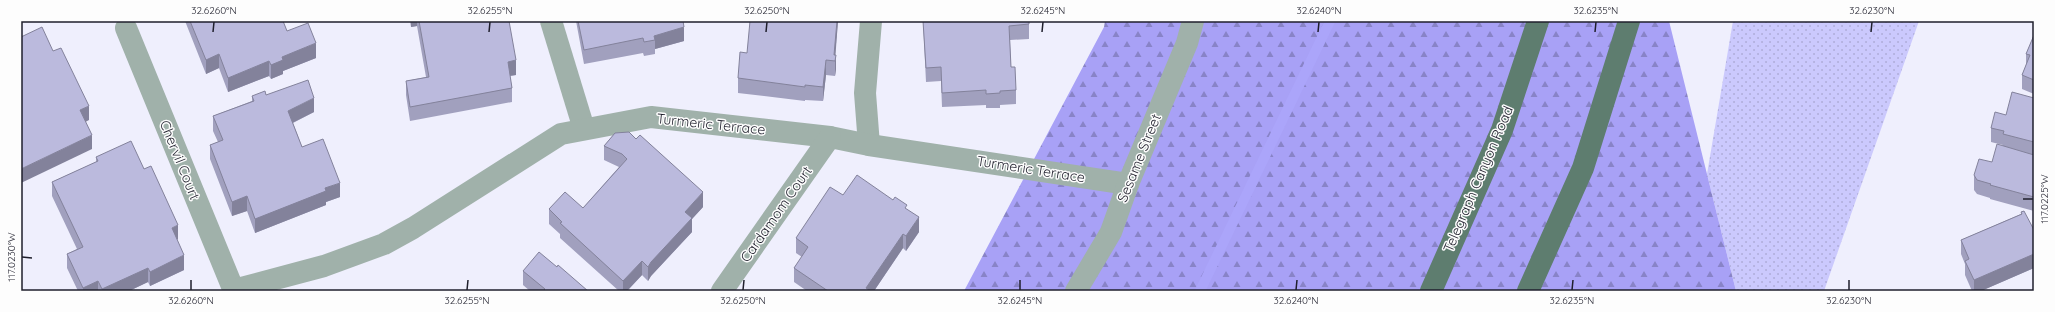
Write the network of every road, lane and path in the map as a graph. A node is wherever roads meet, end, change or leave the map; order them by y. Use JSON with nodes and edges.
{"nodes":[{"id":1,"x":551,"y":21,"type":"edge"},
{"id":2,"x":871,"y":21,"type":"edge"},
{"id":3,"x":1193,"y":21,"type":"edge"},
{"id":4,"x":1538,"y":21,"type":"edge"},
{"id":5,"x":1629,"y":21,"type":"edge"},
{"id":6,"x":126,"y":28,"type":"dead end"},
{"id":7,"x":584,"y":129,"type":"junction"},
{"id":8,"x":830,"y":137,"type":"junction"},
{"id":9,"x":869,"y":145,"type":"junction"},
{"id":10,"x":1128,"y":184,"type":"junction"},
{"id":11,"x":234,"y":290,"type":"edge"},
{"id":12,"x":722,"y":291,"type":"edge"},
{"id":13,"x":1076,"y":291,"type":"edge"},
{"id":14,"x":1430,"y":291,"type":"edge"},
{"id":15,"x":1528,"y":291,"type":"edge"}],
"edges":[{"from":1,"to":7,"type":"street"},
{"from":2,"to":9,"type":"street"},
{"from":3,"to":10,"type":"street","name":"Sesame Street"},
{"from":4,"to":14,"type":"main road","name":"Telegraph Canyon Road"},
{"from":5,"to":15,"type":"main road"},
{"from":6,"to":11,"type":"street","name":"Chervil Court"},
{"from":7,"to":8,"type":"street","name":"Turmeric Terrace"},
{"from":7,"to":11,"type":"street","name":"Turmeric Terrace"},
{"from":8,"to":9,"type":"street","name":"Turmeric Terrace"},
{"from":8,"to":12,"type":"street","name":"Cardamom Court"},
{"from":9,"to":10,"type":"street","name":"Turmeric Terrace"},
{"from":10,"to":13,"type":"street","name":"Sesame Street"}]}
